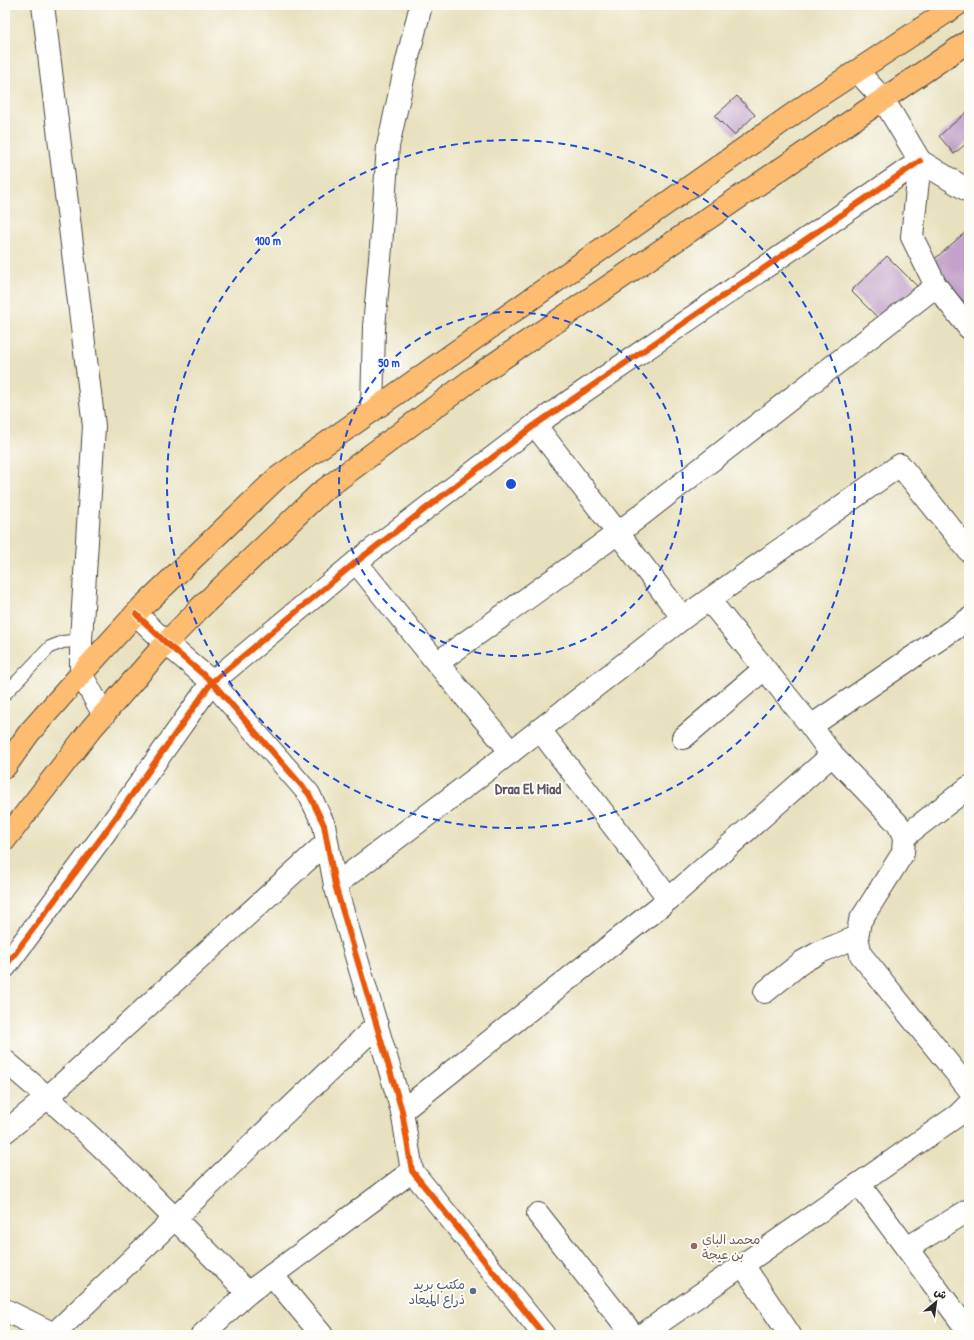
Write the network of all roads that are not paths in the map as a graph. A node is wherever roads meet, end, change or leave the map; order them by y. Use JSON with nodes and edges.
{"nodes":[{"id":1,"x":42,"y":5,"type":"edge"},
{"id":2,"x":421,"y":5,"type":"edge"},
{"id":3,"x":957,"y":5,"type":"edge"},
{"id":4,"x":969,"y":41,"type":"edge"},
{"id":5,"x":857,"y":71,"type":"junction"},
{"id":6,"x":883,"y":99,"type":"junction"},
{"id":7,"x":920,"y":161,"type":"junction"},
{"id":8,"x":969,"y":191,"type":"edge"},
{"id":9,"x":936,"y":286,"type":"junction"},
{"id":10,"x":969,"y":328,"type":"edge"},
{"id":11,"x":372,"y":410,"type":"junction"},
{"id":12,"x":535,"y":425,"type":"junction"},
{"id":13,"x":618,"y":532,"type":"junction"},
{"id":14,"x":969,"y":551,"type":"edge"},
{"id":15,"x":356,"y":562,"type":"junction"},
{"id":16,"x":709,"y":600,"type":"junction"},
{"id":17,"x":136,"y":614,"type":"junction"},
{"id":18,"x":683,"y":618,"type":"junction"},
{"id":19,"x":969,"y":619,"type":"edge"},
{"id":20,"x":81,"y":640,"type":"junction"},
{"id":21,"x":166,"y":643,"type":"junction"},
{"id":22,"x":437,"y":663,"type":"junction"},
{"id":23,"x":764,"y":669,"type":"junction"},
{"id":24,"x":80,"y":674,"type":"junction"},
{"id":25,"x":212,"y":682,"type":"junction"},
{"id":26,"x":5,"y":694,"type":"edge"},
{"id":27,"x":104,"y":715,"type":"junction"},
{"id":28,"x":811,"y":726,"type":"junction"},
{"id":29,"x":540,"y":730,"type":"junction"},
{"id":30,"x":683,"y":738,"type":"dead end"},
{"id":31,"x":511,"y":752,"type":"junction"},
{"id":32,"x":832,"y":755,"type":"junction"},
{"id":33,"x":5,"y":767,"type":"edge"},
{"id":34,"x":969,"y":787,"type":"edge"},
{"id":35,"x":904,"y":837,"type":"junction"},
{"id":36,"x":5,"y":840,"type":"edge"},
{"id":37,"x":327,"y":842,"type":"junction"},
{"id":38,"x":335,"y":885,"type":"junction"},
{"id":39,"x":670,"y":899,"type":"junction"},
{"id":40,"x":857,"y":937,"type":"junction"},
{"id":41,"x":5,"y":967,"type":"edge"},
{"id":42,"x":765,"y":992,"type":"dead end"},
{"id":43,"x":377,"y":1025,"type":"junction"},
{"id":44,"x":5,"y":1061,"type":"edge"},
{"id":45,"x":969,"y":1089,"type":"edge"},
{"id":46,"x":48,"y":1097,"type":"junction"},
{"id":47,"x":969,"y":1104,"type":"edge"},
{"id":48,"x":402,"y":1110,"type":"junction"},
{"id":49,"x":5,"y":1132,"type":"edge"},
{"id":50,"x":412,"y":1171,"type":"junction"},
{"id":51,"x":859,"y":1184,"type":"junction"},
{"id":52,"x":969,"y":1210,"type":"edge"},
{"id":53,"x":538,"y":1214,"type":"dead end"},
{"id":54,"x":175,"y":1217,"type":"junction"},
{"id":55,"x":907,"y":1248,"type":"junction"},
{"id":56,"x":743,"y":1265,"type":"junction"},
{"id":57,"x":272,"y":1275,"type":"junction"},
{"id":58,"x":248,"y":1293,"type":"junction"},
{"id":59,"x":5,"y":1310,"type":"edge"},
{"id":60,"x":969,"y":1332,"type":"edge"},
{"id":61,"x":55,"y":1334,"type":"edge"},
{"id":62,"x":541,"y":1334,"type":"edge"},
{"id":63,"x":202,"y":1335,"type":"edge"},
{"id":64,"x":322,"y":1335,"type":"edge"},
{"id":65,"x":633,"y":1335,"type":"edge"},
{"id":66,"x":642,"y":1335,"type":"edge"},
{"id":67,"x":790,"y":1335,"type":"edge"}],
"edges":[{"from":1,"to":20,"type":"street"},
{"from":2,"to":11,"type":"street"},
{"from":3,"to":5,"type":"highway"},
{"from":4,"to":6,"type":"highway"},
{"from":5,"to":6,"type":"street"},
{"from":5,"to":11,"type":"highway"},
{"from":6,"to":7,"type":"street"},
{"from":6,"to":21,"type":"highway"},
{"from":7,"to":8,"type":"street"},
{"from":7,"to":9,"type":"street"},
{"from":7,"to":12,"type":"street"},
{"from":9,"to":10,"type":"street"},
{"from":9,"to":13,"type":"street"},
{"from":11,"to":17,"type":"highway"},
{"from":12,"to":13,"type":"street"},
{"from":12,"to":15,"type":"street"},
{"from":13,"to":18,"type":"street"},
{"from":13,"to":22,"type":"street"},
{"from":14,"to":16,"type":"street"},
{"from":15,"to":22,"type":"street"},
{"from":15,"to":25,"type":"street"},
{"from":16,"to":18,"type":"street"},
{"from":16,"to":23,"type":"street"},
{"from":17,"to":21,"type":"street"},
{"from":17,"to":24,"type":"highway"},
{"from":18,"to":29,"type":"street"},
{"from":19,"to":28,"type":"street"},
{"from":20,"to":24,"type":"street"},
{"from":20,"to":26,"type":"lane"},
{"from":21,"to":25,"type":"street"},
{"from":21,"to":27,"type":"highway"},
{"from":22,"to":31,"type":"street"},
{"from":23,"to":28,"type":"street"},
{"from":23,"to":30,"type":"street"},
{"from":24,"to":27,"type":"street"},
{"from":24,"to":33,"type":"highway"},
{"from":25,"to":37,"type":"street"},
{"from":25,"to":41,"type":"street"},
{"from":27,"to":36,"type":"highway"},
{"from":28,"to":32,"type":"street"},
{"from":29,"to":31,"type":"street"},
{"from":29,"to":39,"type":"street"},
{"from":31,"to":38,"type":"street"},
{"from":32,"to":35,"type":"street"},
{"from":32,"to":39,"type":"street"},
{"from":34,"to":35,"type":"street"},
{"from":35,"to":40,"type":"street"},
{"from":37,"to":38,"type":"street"},
{"from":37,"to":46,"type":"street"},
{"from":38,"to":43,"type":"street"},
{"from":39,"to":48,"type":"street"},
{"from":40,"to":42,"type":"street"},
{"from":40,"to":45,"type":"street"},
{"from":43,"to":48,"type":"street"},
{"from":43,"to":54,"type":"street"},
{"from":44,"to":46,"type":"street"},
{"from":46,"to":49,"type":"street"},
{"from":46,"to":54,"type":"street"},
{"from":47,"to":51,"type":"street"},
{"from":48,"to":50,"type":"street"},
{"from":50,"to":57,"type":"street"},
{"from":50,"to":62,"type":"street"},
{"from":51,"to":55,"type":"street"},
{"from":51,"to":56,"type":"street"},
{"from":52,"to":55,"type":"street"},
{"from":53,"to":65,"type":"street"},
{"from":54,"to":58,"type":"street"},
{"from":54,"to":61,"type":"street"},
{"from":55,"to":60,"type":"street"},
{"from":56,"to":66,"type":"street"},
{"from":56,"to":67,"type":"street"},
{"from":57,"to":58,"type":"street"},
{"from":57,"to":64,"type":"street"},
{"from":58,"to":63,"type":"street"},
{"from":59,"to":61,"type":"street"}]}
